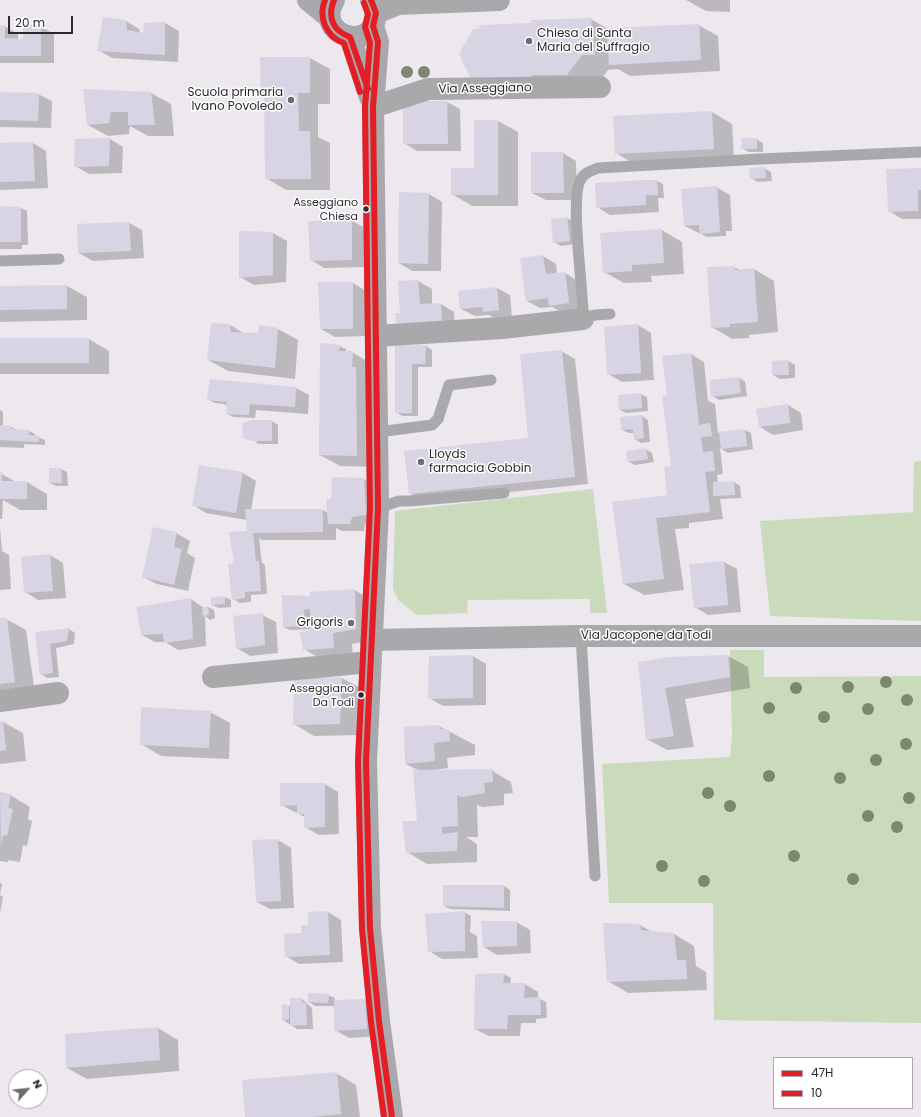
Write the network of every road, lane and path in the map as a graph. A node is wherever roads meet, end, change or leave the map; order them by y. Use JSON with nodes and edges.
{"nodes":[{"id":1,"x":308,"y":0,"type":"edge"},
{"id":2,"x":500,"y":0,"type":"edge"},
{"id":3,"x":332,"y":9,"type":"edge"},
{"id":4,"x":373,"y":13,"type":"edge"},
{"id":5,"x":350,"y":37,"type":"junction"},
{"id":6,"x":600,"y":87,"type":"dead end"},
{"id":7,"x":373,"y":107,"type":"junction"},
{"id":8,"x":921,"y":152,"type":"edge"},
{"id":9,"x":59,"y":259,"type":"dead end"},
{"id":10,"x":0,"y":261,"type":"edge"},
{"id":11,"x":610,"y":314,"type":"dead end"},
{"id":12,"x":583,"y":319,"type":"junction"},
{"id":13,"x":376,"y":336,"type":"junction"},
{"id":14,"x":491,"y":380,"type":"dead end"},
{"id":15,"x":378,"y":432,"type":"junction"},
{"id":16,"x":504,"y":493,"type":"dead end"},
{"id":17,"x":378,"y":508,"type":"junction"},
{"id":18,"x":581,"y":636,"type":"junction"},
{"id":19,"x":921,"y":636,"type":"edge"},
{"id":20,"x":370,"y":640,"type":"junction"},
{"id":21,"x":370,"y":662,"type":"junction"},
{"id":22,"x":213,"y":676,"type":"dead end"},
{"id":23,"x":58,"y":693,"type":"dead end"},
{"id":24,"x":0,"y":701,"type":"edge"},
{"id":25,"x":595,"y":876,"type":"dead end"},
{"id":26,"x":392,"y":1117,"type":"edge"}],
"edges":[{"from":1,"to":3,"type":"street"},
{"from":2,"to":4,"type":"street"},
{"from":3,"to":5,"type":"street"},
{"from":4,"to":5,"type":"street"},
{"from":4,"to":7,"type":"street"},
{"from":5,"to":7,"type":"street"},
{"from":6,"to":7,"type":"street","name":"Via Asseggiano"},
{"from":7,"to":13,"type":"street"},
{"from":8,"to":12,"type":"lane"},
{"from":9,"to":10,"type":"lane"},
{"from":11,"to":12,"type":"lane"},
{"from":12,"to":13,"type":"street"},
{"from":13,"to":15,"type":"street"},
{"from":14,"to":15,"type":"lane"},
{"from":15,"to":17,"type":"street"},
{"from":16,"to":17,"type":"lane"},
{"from":17,"to":20,"type":"street"},
{"from":18,"to":19,"type":"street","name":"Via Jacopone da Todi"},
{"from":18,"to":20,"type":"street","name":"Via Jacopone da Todi"},
{"from":18,"to":25,"type":"lane"},
{"from":20,"to":21,"type":"street"},
{"from":21,"to":22,"type":"street"},
{"from":21,"to":26,"type":"street"},
{"from":23,"to":24,"type":"street"}]}
